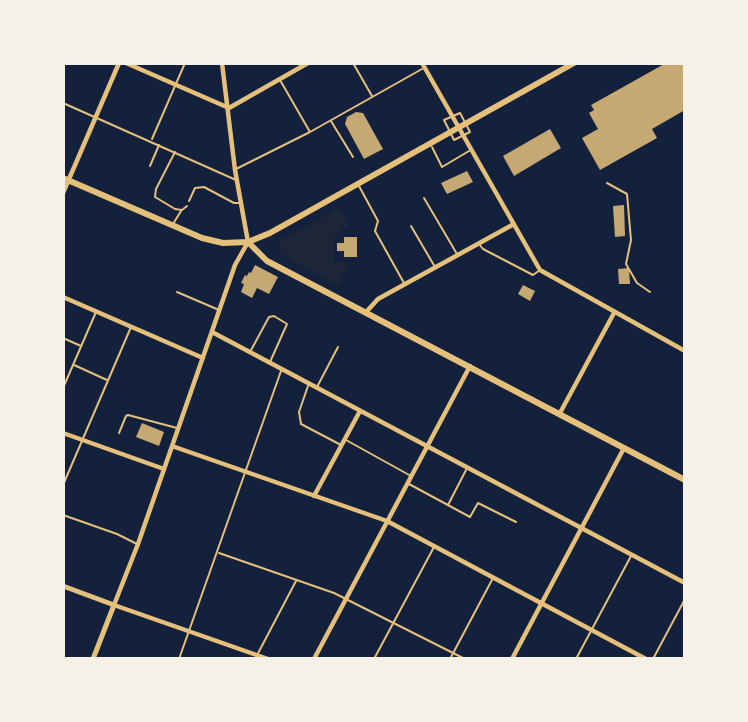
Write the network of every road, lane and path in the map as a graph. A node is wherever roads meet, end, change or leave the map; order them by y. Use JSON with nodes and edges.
{"nodes":[{"id":1,"x":119,"y":63,"type":"edge"},
{"id":2,"x":126,"y":63,"type":"edge"},
{"id":3,"x":185,"y":63,"type":"edge"},
{"id":4,"x":222,"y":63,"type":"edge"},
{"id":5,"x":308,"y":63,"type":"edge"},
{"id":6,"x":353,"y":63,"type":"edge"},
{"id":7,"x":432,"y":63,"type":"edge"},
{"id":8,"x":574,"y":63,"type":"edge"},
{"id":9,"x":423,"y":65,"type":"edge"},
{"id":10,"x":279,"y":79,"type":"junction"},
{"id":11,"x":176,"y":85,"type":"junction"},
{"id":12,"x":372,"y":97,"type":"junction"},
{"id":13,"x":63,"y":103,"type":"edge"},
{"id":14,"x":229,"y":108,"type":"junction"},
{"id":15,"x":96,"y":117,"type":"junction"},
{"id":16,"x":331,"y":120,"type":"junction"},
{"id":17,"x":459,"y":127,"type":"junction"},
{"id":18,"x":310,"y":132,"type":"junction"},
{"id":19,"x":151,"y":141,"type":"junction"},
{"id":20,"x":430,"y":143,"type":"junction"},
{"id":21,"x":160,"y":145,"type":"junction"},
{"id":22,"x":472,"y":149,"type":"junction"},
{"id":23,"x":175,"y":152,"type":"junction"},
{"id":24,"x":353,"y":157,"type":"dead end"},
{"id":25,"x":150,"y":166,"type":"dead end"},
{"id":26,"x":235,"y":170,"type":"junction"},
{"id":27,"x":66,"y":180,"type":"edge"},
{"id":28,"x":237,"y":180,"type":"junction"},
{"id":29,"x":358,"y":184,"type":"junction"},
{"id":30,"x":607,"y":184,"type":"dead end"},
{"id":31,"x":63,"y":193,"type":"edge"},
{"id":32,"x":424,"y":198,"type":"dead end"},
{"id":33,"x":190,"y":201,"type":"dead end"},
{"id":34,"x":241,"y":203,"type":"junction"},
{"id":35,"x":187,"y":206,"type":"dead end"},
{"id":36,"x":182,"y":210,"type":"junction"},
{"id":37,"x":514,"y":224,"type":"junction"},
{"id":38,"x":172,"y":226,"type":"junction"},
{"id":39,"x":411,"y":226,"type":"dead end"},
{"id":40,"x":248,"y":242,"type":"junction"},
{"id":41,"x":479,"y":243,"type":"junction"},
{"id":42,"x":458,"y":255,"type":"junction"},
{"id":43,"x":436,"y":267,"type":"junction"},
{"id":44,"x":540,"y":270,"type":"junction"},
{"id":45,"x":405,"y":284,"type":"junction"},
{"id":46,"x":177,"y":292,"type":"dead end"},
{"id":47,"x":650,"y":292,"type":"dead end"},
{"id":48,"x":63,"y":296,"type":"edge"},
{"id":49,"x":220,"y":310,"type":"junction"},
{"id":50,"x":97,"y":311,"type":"junction"},
{"id":51,"x":367,"y":311,"type":"junction"},
{"id":52,"x":614,"y":313,"type":"junction"},
{"id":53,"x":132,"y":327,"type":"junction"},
{"id":54,"x":212,"y":332,"type":"junction"},
{"id":55,"x":63,"y":338,"type":"edge"},
{"id":56,"x":81,"y":346,"type":"junction"},
{"id":57,"x":338,"y":348,"type":"dead end"},
{"id":58,"x":685,"y":351,"type":"edge"},
{"id":59,"x":250,"y":353,"type":"junction"},
{"id":60,"x":203,"y":358,"type":"junction"},
{"id":61,"x":269,"y":363,"type":"junction"},
{"id":62,"x":73,"y":365,"type":"junction"},
{"id":63,"x":470,"y":366,"type":"junction"},
{"id":64,"x":281,"y":370,"type":"junction"},
{"id":65,"x":108,"y":380,"type":"junction"},
{"id":66,"x":309,"y":384,"type":"junction"},
{"id":67,"x":63,"y":388,"type":"edge"},
{"id":68,"x":316,"y":388,"type":"junction"},
{"id":69,"x":360,"y":411,"type":"junction"},
{"id":70,"x":560,"y":413,"type":"junction"},
{"id":71,"x":178,"y":428,"type":"junction"},
{"id":72,"x":63,"y":433,"type":"edge"},
{"id":73,"x":119,"y":433,"type":"dead end"},
{"id":74,"x":345,"y":439,"type":"junction"},
{"id":75,"x":81,"y":440,"type":"junction"},
{"id":76,"x":342,"y":445,"type":"junction"},
{"id":77,"x":172,"y":446,"type":"junction"},
{"id":78,"x":427,"y":447,"type":"junction"},
{"id":79,"x":624,"y":448,"type":"junction"},
{"id":80,"x":164,"y":469,"type":"junction"},
{"id":81,"x":467,"y":469,"type":"junction"},
{"id":82,"x":245,"y":472,"type":"junction"},
{"id":83,"x":411,"y":476,"type":"junction"},
{"id":84,"x":685,"y":480,"type":"edge"},
{"id":85,"x":408,"y":483,"type":"junction"},
{"id":86,"x":63,"y":485,"type":"edge"},
{"id":87,"x":314,"y":496,"type":"junction"},
{"id":88,"x":448,"y":505,"type":"junction"},
{"id":89,"x":63,"y":515,"type":"edge"},
{"id":90,"x":387,"y":522,"type":"junction"},
{"id":91,"x":516,"y":522,"type":"dead end"},
{"id":92,"x":581,"y":529,"type":"junction"},
{"id":93,"x":138,"y":544,"type":"junction"},
{"id":94,"x":434,"y":546,"type":"junction"},
{"id":95,"x":217,"y":552,"type":"junction"},
{"id":96,"x":631,"y":555,"type":"junction"},
{"id":97,"x":494,"y":577,"type":"junction"},
{"id":98,"x":296,"y":580,"type":"junction"},
{"id":99,"x":685,"y":583,"type":"edge"},
{"id":100,"x":63,"y":586,"type":"edge"},
{"id":101,"x":346,"y":599,"type":"junction"},
{"id":102,"x":685,"y":599,"type":"edge"},
{"id":103,"x":541,"y":603,"type":"junction"},
{"id":104,"x":114,"y":605,"type":"junction"},
{"id":105,"x":393,"y":622,"type":"junction"},
{"id":106,"x":592,"y":630,"type":"junction"},
{"id":107,"x":189,"y":631,"type":"junction"},
{"id":108,"x":453,"y":653,"type":"junction"},
{"id":109,"x":256,"y":657,"type":"edge"},
{"id":110,"x":93,"y":659,"type":"edge"},
{"id":111,"x":179,"y":659,"type":"edge"},
{"id":112,"x":268,"y":659,"type":"edge"},
{"id":113,"x":314,"y":659,"type":"edge"},
{"id":114,"x":374,"y":659,"type":"edge"},
{"id":115,"x":450,"y":659,"type":"edge"},
{"id":116,"x":465,"y":659,"type":"edge"},
{"id":117,"x":512,"y":659,"type":"edge"},
{"id":118,"x":576,"y":659,"type":"edge"},
{"id":119,"x":646,"y":659,"type":"edge"},
{"id":120,"x":653,"y":659,"type":"edge"}],
"edges":[{"from":1,"to":15,"type":"street"},
{"from":2,"to":11,"type":"street"},
{"from":3,"to":11,"type":"lane"},
{"from":4,"to":14,"type":"street"},
{"from":5,"to":10,"type":"street"},
{"from":6,"to":12,"type":"lane"},
{"from":7,"to":9,"type":"lane"},
{"from":8,"to":17,"type":"main road"},
{"from":9,"to":12,"type":"lane"},
{"from":9,"to":17,"type":"street"},
{"from":10,"to":14,"type":"street"},
{"from":10,"to":18,"type":"lane"},
{"from":11,"to":14,"type":"street"},
{"from":11,"to":19,"type":"lane"},
{"from":12,"to":16,"type":"lane"},
{"from":13,"to":15,"type":"lane"},
{"from":14,"to":26,"type":"street"},
{"from":15,"to":19,"type":"lane"},
{"from":15,"to":27,"type":"street"},
{"from":16,"to":18,"type":"lane"},
{"from":16,"to":24,"type":"lane"},
{"from":17,"to":20,"type":"main road"},
{"from":17,"to":22,"type":"street"},
{"from":18,"to":26,"type":"lane"},
{"from":19,"to":21,"type":"lane"},
{"from":20,"to":22,"type":"lane"},
{"from":20,"to":29,"type":"main road"},
{"from":21,"to":23,"type":"lane"},
{"from":21,"to":25,"type":"lane"},
{"from":22,"to":37,"type":"street"},
{"from":23,"to":28,"type":"lane"},
{"from":23,"to":36,"type":"lane"},
{"from":26,"to":28,"type":"street"},
{"from":27,"to":31,"type":"street"},
{"from":27,"to":38,"type":"main road"},
{"from":28,"to":34,"type":"street"},
{"from":29,"to":40,"type":"main road"},
{"from":29,"to":45,"type":"lane"},
{"from":30,"to":47,"type":"path"},
{"from":32,"to":42,"type":"lane"},
{"from":33,"to":34,"type":"lane"},
{"from":34,"to":40,"type":"street"},
{"from":35,"to":36,"type":"lane"},
{"from":36,"to":38,"type":"lane"},
{"from":37,"to":41,"type":"street"},
{"from":37,"to":44,"type":"street"},
{"from":38,"to":40,"type":"main road"},
{"from":39,"to":43,"type":"lane"},
{"from":40,"to":49,"type":"street"},
{"from":40,"to":51,"type":"main road"},
{"from":41,"to":42,"type":"street"},
{"from":41,"to":44,"type":"lane"},
{"from":42,"to":43,"type":"street"},
{"from":43,"to":45,"type":"street"},
{"from":44,"to":52,"type":"street"},
{"from":45,"to":51,"type":"street"},
{"from":46,"to":49,"type":"lane"},
{"from":48,"to":50,"type":"street"},
{"from":49,"to":54,"type":"street"},
{"from":50,"to":53,"type":"street"},
{"from":50,"to":56,"type":"lane"},
{"from":51,"to":63,"type":"main road"},
{"from":52,"to":58,"type":"street"},
{"from":52,"to":70,"type":"street"},
{"from":53,"to":60,"type":"street"},
{"from":53,"to":65,"type":"lane"},
{"from":54,"to":59,"type":"street"},
{"from":54,"to":60,"type":"street"},
{"from":55,"to":56,"type":"lane"},
{"from":56,"to":62,"type":"lane"},
{"from":57,"to":68,"type":"lane"},
{"from":59,"to":61,"type":"street"},
{"from":59,"to":61,"type":"lane"},
{"from":60,"to":71,"type":"street"},
{"from":61,"to":64,"type":"street"},
{"from":62,"to":65,"type":"lane"},
{"from":62,"to":67,"type":"lane"},
{"from":63,"to":70,"type":"main road"},
{"from":63,"to":78,"type":"street"},
{"from":64,"to":66,"type":"street"},
{"from":64,"to":82,"type":"lane"},
{"from":65,"to":75,"type":"lane"},
{"from":66,"to":68,"type":"street"},
{"from":66,"to":76,"type":"lane"},
{"from":68,"to":69,"type":"street"},
{"from":69,"to":74,"type":"street"},
{"from":69,"to":78,"type":"street"},
{"from":70,"to":79,"type":"main road"},
{"from":71,"to":73,"type":"lane"},
{"from":71,"to":77,"type":"street"},
{"from":72,"to":75,"type":"street"},
{"from":74,"to":76,"type":"street"},
{"from":74,"to":83,"type":"lane"},
{"from":75,"to":80,"type":"street"},
{"from":75,"to":86,"type":"lane"},
{"from":76,"to":87,"type":"street"},
{"from":77,"to":80,"type":"street"},
{"from":77,"to":82,"type":"street"},
{"from":78,"to":81,"type":"street"},
{"from":78,"to":83,"type":"street"},
{"from":79,"to":84,"type":"main road"},
{"from":79,"to":92,"type":"street"},
{"from":80,"to":93,"type":"street"},
{"from":81,"to":88,"type":"lane"},
{"from":81,"to":92,"type":"street"},
{"from":82,"to":87,"type":"street"},
{"from":82,"to":95,"type":"lane"},
{"from":83,"to":85,"type":"street"},
{"from":85,"to":88,"type":"lane"},
{"from":85,"to":90,"type":"street"},
{"from":87,"to":90,"type":"street"},
{"from":88,"to":91,"type":"lane"},
{"from":89,"to":93,"type":"lane"},
{"from":90,"to":94,"type":"street"},
{"from":90,"to":101,"type":"street"},
{"from":92,"to":96,"type":"street"},
{"from":92,"to":103,"type":"street"},
{"from":93,"to":104,"type":"street"},
{"from":94,"to":97,"type":"street"},
{"from":94,"to":105,"type":"lane"},
{"from":95,"to":98,"type":"lane"},
{"from":95,"to":107,"type":"lane"},
{"from":96,"to":99,"type":"street"},
{"from":96,"to":106,"type":"lane"},
{"from":97,"to":103,"type":"street"},
{"from":97,"to":108,"type":"lane"},
{"from":98,"to":101,"type":"lane"},
{"from":98,"to":109,"type":"lane"},
{"from":100,"to":104,"type":"street"},
{"from":101,"to":105,"type":"lane"},
{"from":101,"to":113,"type":"street"},
{"from":102,"to":120,"type":"lane"},
{"from":103,"to":106,"type":"street"},
{"from":103,"to":117,"type":"street"},
{"from":104,"to":107,"type":"street"},
{"from":104,"to":110,"type":"street"},
{"from":105,"to":108,"type":"lane"},
{"from":105,"to":114,"type":"lane"},
{"from":106,"to":118,"type":"lane"},
{"from":106,"to":119,"type":"street"},
{"from":107,"to":109,"type":"street"},
{"from":107,"to":111,"type":"lane"},
{"from":108,"to":115,"type":"lane"},
{"from":108,"to":116,"type":"lane"},
{"from":109,"to":112,"type":"street"}]}
